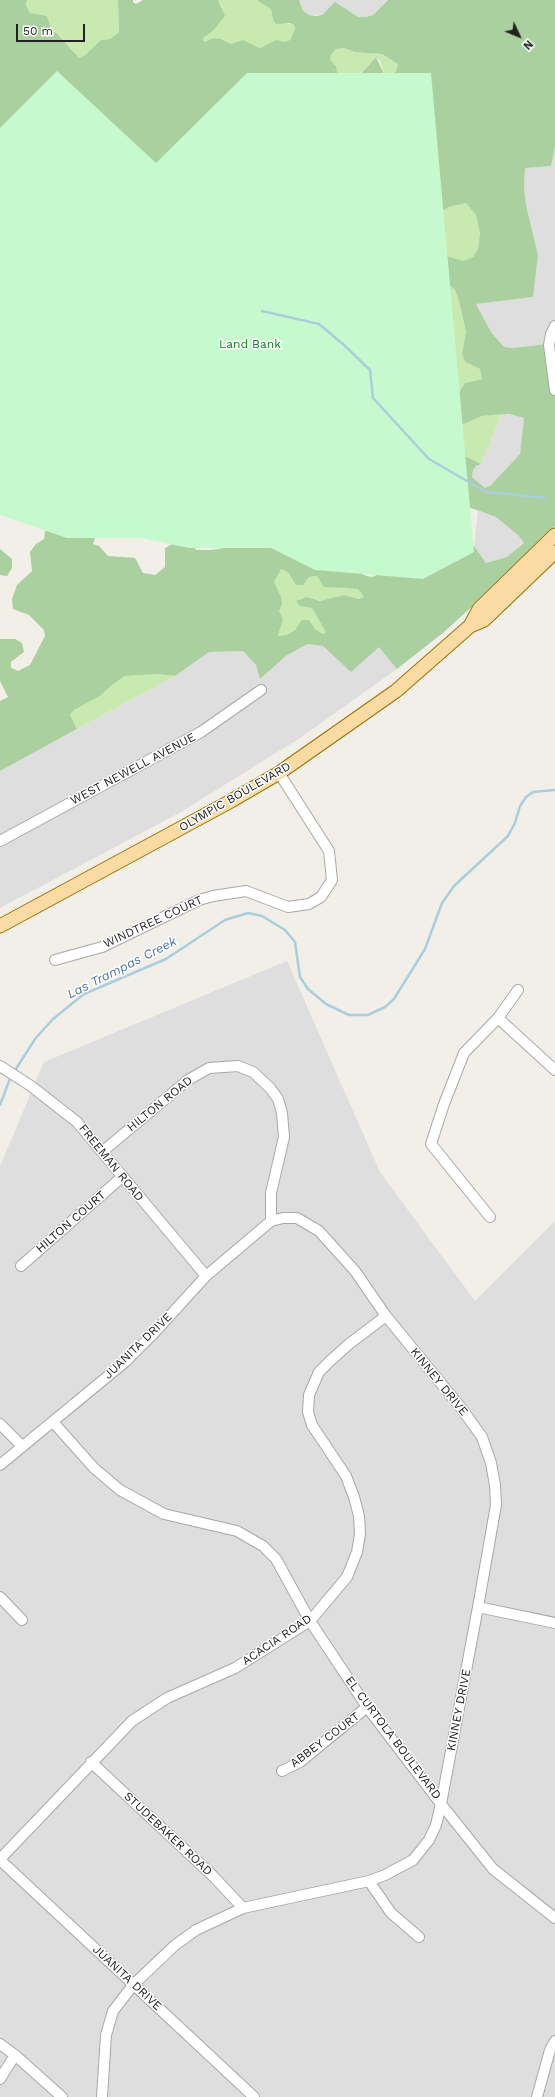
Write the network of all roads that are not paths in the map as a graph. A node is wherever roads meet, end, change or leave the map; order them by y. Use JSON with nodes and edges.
{"nodes":[{"id":1,"x":555,"y":326,"type":"edge"},
{"id":2,"x":555,"y":390,"type":"edge"},
{"id":3,"x":555,"y":535,"type":"edge"},
{"id":4,"x":555,"y":552,"type":"edge"},
{"id":5,"x":470,"y":626,"type":"junction"},
{"id":6,"x":261,"y":690,"type":"dead end"},
{"id":7,"x":279,"y":773,"type":"junction"},
{"id":8,"x":0,"y":841,"type":"edge"},
{"id":9,"x":0,"y":926,"type":"edge"},
{"id":10,"x":56,"y":960,"type":"dead end"},
{"id":11,"x":518,"y":990,"type":"dead end"},
{"id":12,"x":498,"y":1018,"type":"junction"},
{"id":13,"x":0,"y":1066,"type":"edge"},
{"id":14,"x":555,"y":1070,"type":"edge"},
{"id":15,"x":102,"y":1152,"type":"junction"},
{"id":16,"x":122,"y":1177,"type":"junction"},
{"id":17,"x":490,"y":1217,"type":"dead end"},
{"id":18,"x":271,"y":1221,"type":"junction"},
{"id":19,"x":21,"y":1266,"type":"dead end"},
{"id":20,"x":206,"y":1276,"type":"junction"},
{"id":21,"x":386,"y":1316,"type":"junction"},
{"id":22,"x":52,"y":1422,"type":"junction"},
{"id":23,"x":0,"y":1424,"type":"edge"},
{"id":24,"x":22,"y":1446,"type":"junction"},
{"id":25,"x":0,"y":1465,"type":"edge"},
{"id":26,"x":0,"y":1597,"type":"edge"},
{"id":27,"x":478,"y":1607,"type":"junction"},
{"id":28,"x":22,"y":1620,"type":"dead end"},
{"id":29,"x":310,"y":1620,"type":"junction"},
{"id":30,"x":555,"y":1623,"type":"edge"},
{"id":31,"x":367,"y":1708,"type":"junction"},
{"id":32,"x":91,"y":1762,"type":"junction"},
{"id":33,"x":282,"y":1772,"type":"dead end"},
{"id":34,"x":441,"y":1804,"type":"junction"},
{"id":35,"x":0,"y":1859,"type":"edge"},
{"id":36,"x":369,"y":1881,"type":"junction"},
{"id":37,"x":243,"y":1908,"type":"junction"},
{"id":38,"x":555,"y":1918,"type":"edge"},
{"id":39,"x":419,"y":1937,"type":"dead end"},
{"id":40,"x":134,"y":1984,"type":"junction"},
{"id":41,"x":555,"y":2041,"type":"edge"},
{"id":42,"x":0,"y":2044,"type":"edge"},
{"id":43,"x":15,"y":2055,"type":"junction"},
{"id":44,"x":0,"y":2079,"type":"edge"},
{"id":45,"x":62,"y":2097,"type":"edge"},
{"id":46,"x":102,"y":2097,"type":"edge"},
{"id":47,"x":254,"y":2097,"type":"edge"},
{"id":48,"x":537,"y":2097,"type":"edge"}],
"edges":[{"from":1,"to":2,"type":"street"},
{"from":3,"to":5,"type":"main road","name":"OLYMPIC BOULEVARD"},
{"from":4,"to":5,"type":"main road","name":"OLYMPIC BOULEVARD"},
{"from":5,"to":7,"type":"main road","name":"OLYMPIC BOULEVARD"},
{"from":6,"to":8,"type":"street","name":"WEST NEWELL AVENUE"},
{"from":7,"to":9,"type":"main road","name":"OLYMPIC BOULEVARD"},
{"from":7,"to":10,"type":"street","name":"WINDTREE COURT"},
{"from":11,"to":12,"type":"street"},
{"from":12,"to":14,"type":"street"},
{"from":12,"to":17,"type":"street"},
{"from":13,"to":15,"type":"street","name":"FREEMAN ROAD"},
{"from":15,"to":16,"type":"street","name":"FREEMAN ROAD"},
{"from":15,"to":18,"type":"street","name":"HILTON ROAD"},
{"from":16,"to":19,"type":"street","name":"HILTON COURT"},
{"from":16,"to":20,"type":"street","name":"FREEMAN ROAD"},
{"from":18,"to":20,"type":"street","name":"JUANITA DRIVE"},
{"from":18,"to":21,"type":"street","name":"KINNEY DRIVE"},
{"from":20,"to":22,"type":"street","name":"JUANITA DRIVE"},
{"from":21,"to":27,"type":"street","name":"KINNEY DRIVE"},
{"from":21,"to":29,"type":"street","name":"ACACIA ROAD"},
{"from":22,"to":24,"type":"street","name":"JUANITA DRIVE"},
{"from":22,"to":29,"type":"street","name":"EL CURTOLA BOULEVARD"},
{"from":23,"to":24,"type":"street"},
{"from":24,"to":25,"type":"street","name":"JUANITA DRIVE"},
{"from":26,"to":28,"type":"street"},
{"from":27,"to":30,"type":"street"},
{"from":27,"to":34,"type":"street","name":"KINNEY DRIVE"},
{"from":29,"to":31,"type":"street","name":"EL CURTOLA BOULEVARD"},
{"from":29,"to":32,"type":"street","name":"ACACIA ROAD"},
{"from":31,"to":33,"type":"street","name":"ABBEY COURT"},
{"from":31,"to":34,"type":"street","name":"EL CURTOLA BOULEVARD"},
{"from":32,"to":35,"type":"street","name":"ACACIA ROAD"},
{"from":32,"to":37,"type":"street","name":"STUDEBAKER ROAD"},
{"from":34,"to":36,"type":"street","name":"KINNEY DRIVE"},
{"from":34,"to":38,"type":"street","name":"EL CURTOLA BOULEVARD"},
{"from":35,"to":40,"type":"street","name":"JUANITA DRIVE"},
{"from":36,"to":37,"type":"street","name":"KINNEY DRIVE"},
{"from":36,"to":39,"type":"street"},
{"from":37,"to":40,"type":"street","name":"KINNEY DRIVE"},
{"from":40,"to":46,"type":"street","name":"KINNEY DRIVE"},
{"from":40,"to":47,"type":"street","name":"JUANITA DRIVE"},
{"from":41,"to":48,"type":"street"},
{"from":42,"to":43,"type":"street"},
{"from":43,"to":44,"type":"street"},
{"from":43,"to":45,"type":"street"}]}
